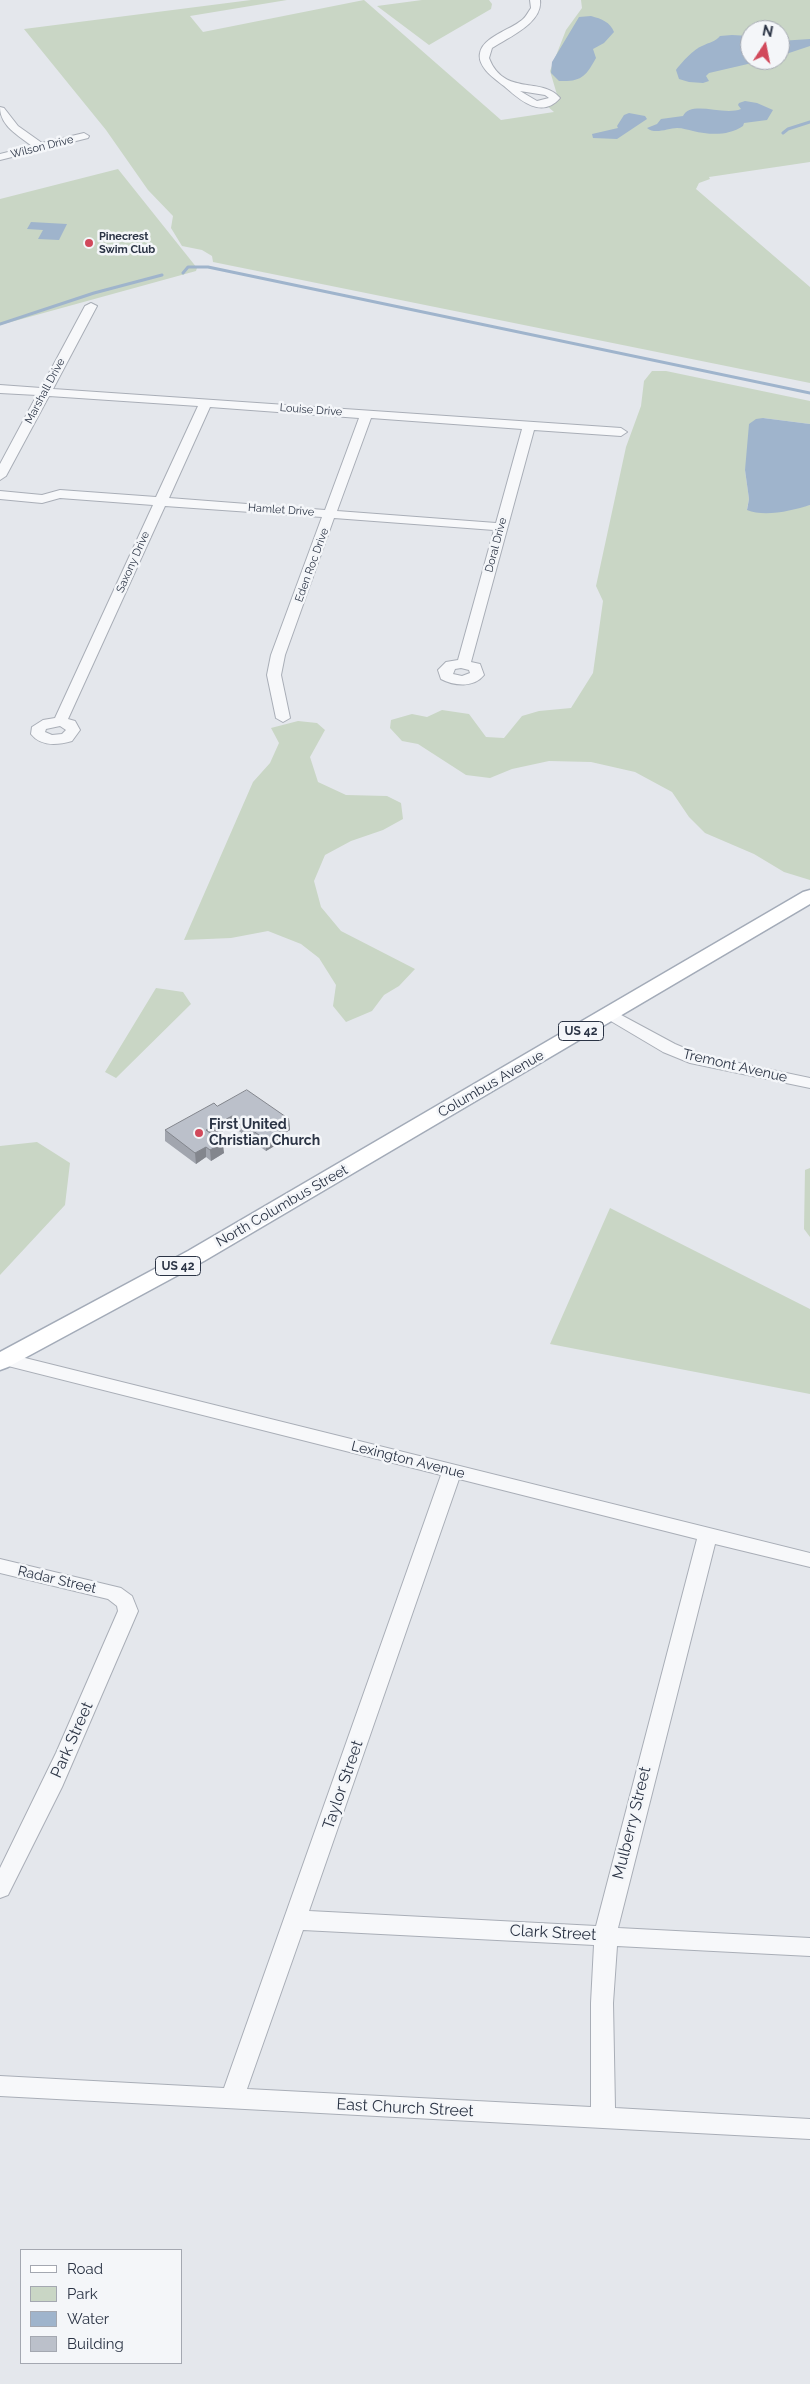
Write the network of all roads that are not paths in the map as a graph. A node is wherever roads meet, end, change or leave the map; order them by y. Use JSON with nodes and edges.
{"nodes":[{"id":1,"x":535,"y":0,"type":"edge"},
{"id":2,"x":511,"y":87,"type":"dead end"},
{"id":3,"x":0,"y":110,"type":"edge"},
{"id":4,"x":84,"y":136,"type":"dead end"},
{"id":5,"x":41,"y":147,"type":"junction"},
{"id":6,"x":0,"y":157,"type":"edge"},
{"id":7,"x":91,"y":306,"type":"dead end"},
{"id":8,"x":0,"y":389,"type":"edge"},
{"id":9,"x":44,"y":391,"type":"junction"},
{"id":10,"x":206,"y":403,"type":"junction"},
{"id":11,"x":366,"y":414,"type":"junction"},
{"id":12,"x":529,"y":426,"type":"junction"},
{"id":13,"x":621,"y":432,"type":"dead end"},
{"id":14,"x":0,"y":476,"type":"edge"},
{"id":15,"x":0,"y":483,"type":"edge"},
{"id":16,"x":60,"y":494,"type":"junction"},
{"id":17,"x":0,"y":496,"type":"edge"},
{"id":18,"x":160,"y":502,"type":"junction"},
{"id":19,"x":330,"y":514,"type":"junction"},
{"id":20,"x":501,"y":527,"type":"junction"},
{"id":21,"x":464,"y":664,"type":"dead end"},
{"id":22,"x":282,"y":718,"type":"dead end"},
{"id":23,"x":60,"y":722,"type":"dead end"},
{"id":24,"x":810,"y":896,"type":"edge"},
{"id":25,"x":610,"y":1014,"type":"junction"},
{"id":26,"x":810,"y":1082,"type":"edge"},
{"id":27,"x":352,"y":1165,"type":"joint"},
{"id":28,"x":3,"y":1360,"type":"edge"},
{"id":29,"x":452,"y":1471,"type":"junction"},
{"id":30,"x":708,"y":1534,"type":"junction"},
{"id":31,"x":810,"y":1560,"type":"edge"},
{"id":32,"x":0,"y":1566,"type":"edge"},
{"id":33,"x":114,"y":1593,"type":"joint"},
{"id":34,"x":0,"y":1889,"type":"edge"},
{"id":35,"x":296,"y":1920,"type":"junction"},
{"id":36,"x":605,"y":1935,"type":"junction"},
{"id":37,"x":810,"y":1947,"type":"edge"},
{"id":38,"x":0,"y":2086,"type":"edge"},
{"id":39,"x":232,"y":2099,"type":"junction"},
{"id":40,"x":603,"y":2118,"type":"junction"},
{"id":41,"x":810,"y":2129,"type":"edge"}],
"edges":[{"from":1,"to":2,"type":"street"},
{"from":3,"to":5,"type":"street"},
{"from":4,"to":5,"type":"street","name":"Wilson Drive"},
{"from":5,"to":6,"type":"street","name":"Wilson Drive"},
{"from":7,"to":9,"type":"street","name":"Marshall Drive"},
{"from":8,"to":9,"type":"street","name":"Louise Drive"},
{"from":9,"to":10,"type":"street","name":"Louise Drive"},
{"from":9,"to":14,"type":"street","name":"Marshall Drive"},
{"from":10,"to":11,"type":"street","name":"Louise Drive"},
{"from":10,"to":18,"type":"street","name":"Saxony Drive"},
{"from":11,"to":12,"type":"street","name":"Louise Drive"},
{"from":11,"to":19,"type":"street","name":"Eden Roc Drive"},
{"from":12,"to":13,"type":"street","name":"Louise Drive"},
{"from":12,"to":20,"type":"street","name":"Doral Drive"},
{"from":15,"to":16,"type":"street","name":"Hamlet Drive"},
{"from":16,"to":17,"type":"street","name":"Hamlet Drive"},
{"from":16,"to":18,"type":"street","name":"Hamlet Drive"},
{"from":18,"to":19,"type":"street","name":"Hamlet Drive"},
{"from":18,"to":23,"type":"street","name":"Saxony Drive"},
{"from":19,"to":20,"type":"street","name":"Hamlet Drive"},
{"from":19,"to":22,"type":"street","name":"Eden Roc Drive"},
{"from":20,"to":21,"type":"street","name":"Doral Drive"},
{"from":24,"to":25,"type":"main road","name":"Columbus Avenue","number":"US 42"},
{"from":25,"to":26,"type":"street","name":"Tremont Avenue"},
{"from":25,"to":27,"type":"main road","name":"Columbus Avenue","number":"US 42"},
{"from":27,"to":28,"type":"main road","name":"North Columbus Street","number":"US 42"},
{"from":28,"to":29,"type":"street","name":"Lexington Avenue"},
{"from":29,"to":30,"type":"street","name":"Lexington Avenue"},
{"from":29,"to":35,"type":"street","name":"Taylor Street"},
{"from":30,"to":31,"type":"street","name":"Lexington Avenue"},
{"from":30,"to":36,"type":"street","name":"Mulberry Street"},
{"from":32,"to":33,"type":"street","name":"Radar Street"},
{"from":33,"to":34,"type":"street","name":"Park Street"},
{"from":35,"to":36,"type":"street","name":"Clark Street"},
{"from":35,"to":39,"type":"street","name":"Taylor Street"},
{"from":36,"to":37,"type":"street","name":"Clark Street"},
{"from":36,"to":40,"type":"street","name":"Mulberry Street"},
{"from":38,"to":39,"type":"street","name":"East Church Street"},
{"from":39,"to":40,"type":"street","name":"East Church Street"},
{"from":40,"to":41,"type":"street","name":"East Church Street"}]}
